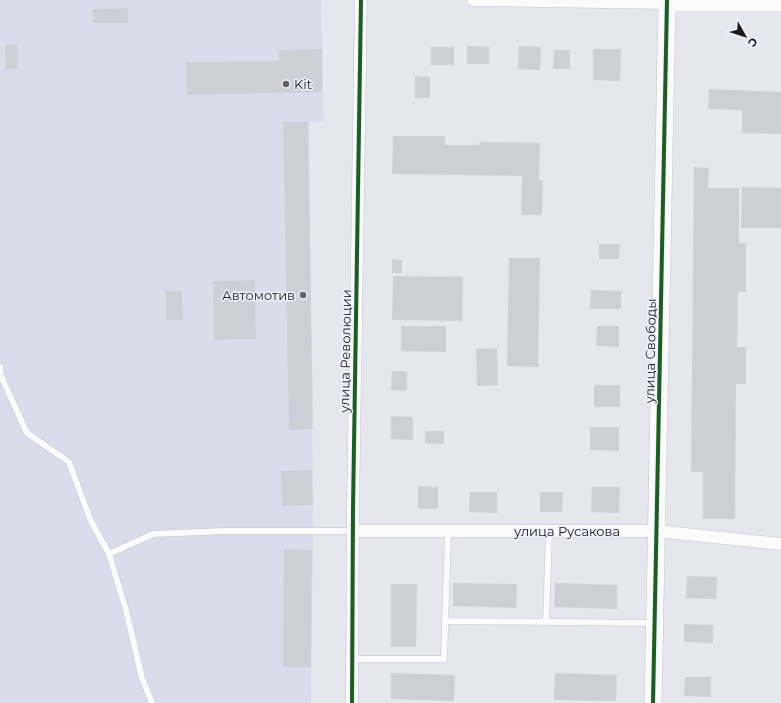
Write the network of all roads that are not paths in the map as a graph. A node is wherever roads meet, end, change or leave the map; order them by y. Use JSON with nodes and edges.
{"nodes":[{"id":1,"x":361,"y":0,"type":"edge"},
{"id":2,"x":473,"y":0,"type":"edge"},
{"id":3,"x":667,"y":1,"type":"edge"},
{"id":4,"x":781,"y":3,"type":"edge"},
{"id":5,"x":0,"y":367,"type":"edge"},
{"id":6,"x":353,"y":531,"type":"junction"},
{"id":7,"x":448,"y":531,"type":"junction"},
{"id":8,"x":549,"y":531,"type":"junction"},
{"id":9,"x":656,"y":531,"type":"junction"},
{"id":10,"x":781,"y":544,"type":"edge"},
{"id":11,"x":109,"y":554,"type":"junction"},
{"id":12,"x":445,"y":621,"type":"junction"},
{"id":13,"x":546,"y":622,"type":"junction"},
{"id":14,"x":654,"y":623,"type":"junction"},
{"id":15,"x":352,"y":659,"type":"junction"},
{"id":16,"x":152,"y":703,"type":"edge"},
{"id":17,"x":352,"y":703,"type":"edge"},
{"id":18,"x":653,"y":703,"type":"edge"}],
"edges":[{"from":1,"to":6,"type":"street","name":"улица Революции"},
{"from":2,"to":3,"type":"street"},
{"from":3,"to":4,"type":"street"},
{"from":3,"to":9,"type":"street","name":"улица Свободы"},
{"from":5,"to":11,"type":"lane"},
{"from":6,"to":7,"type":"street","name":"улица Русакова"},
{"from":6,"to":11,"type":"lane"},
{"from":6,"to":15,"type":"street","name":"улица Революции"},
{"from":7,"to":8,"type":"street","name":"улица Русакова"},
{"from":7,"to":12,"type":"lane"},
{"from":8,"to":9,"type":"street","name":"улица Русакова"},
{"from":8,"to":13,"type":"lane"},
{"from":9,"to":10,"type":"street","name":"улица Русакова"},
{"from":9,"to":14,"type":"street","name":"улица Свободы"},
{"from":11,"to":16,"type":"lane"},
{"from":12,"to":13,"type":"lane"},
{"from":12,"to":15,"type":"lane"},
{"from":13,"to":14,"type":"lane"},
{"from":14,"to":18,"type":"street","name":"улица Свободы"},
{"from":15,"to":17,"type":"street","name":"улица Революции"}]}
